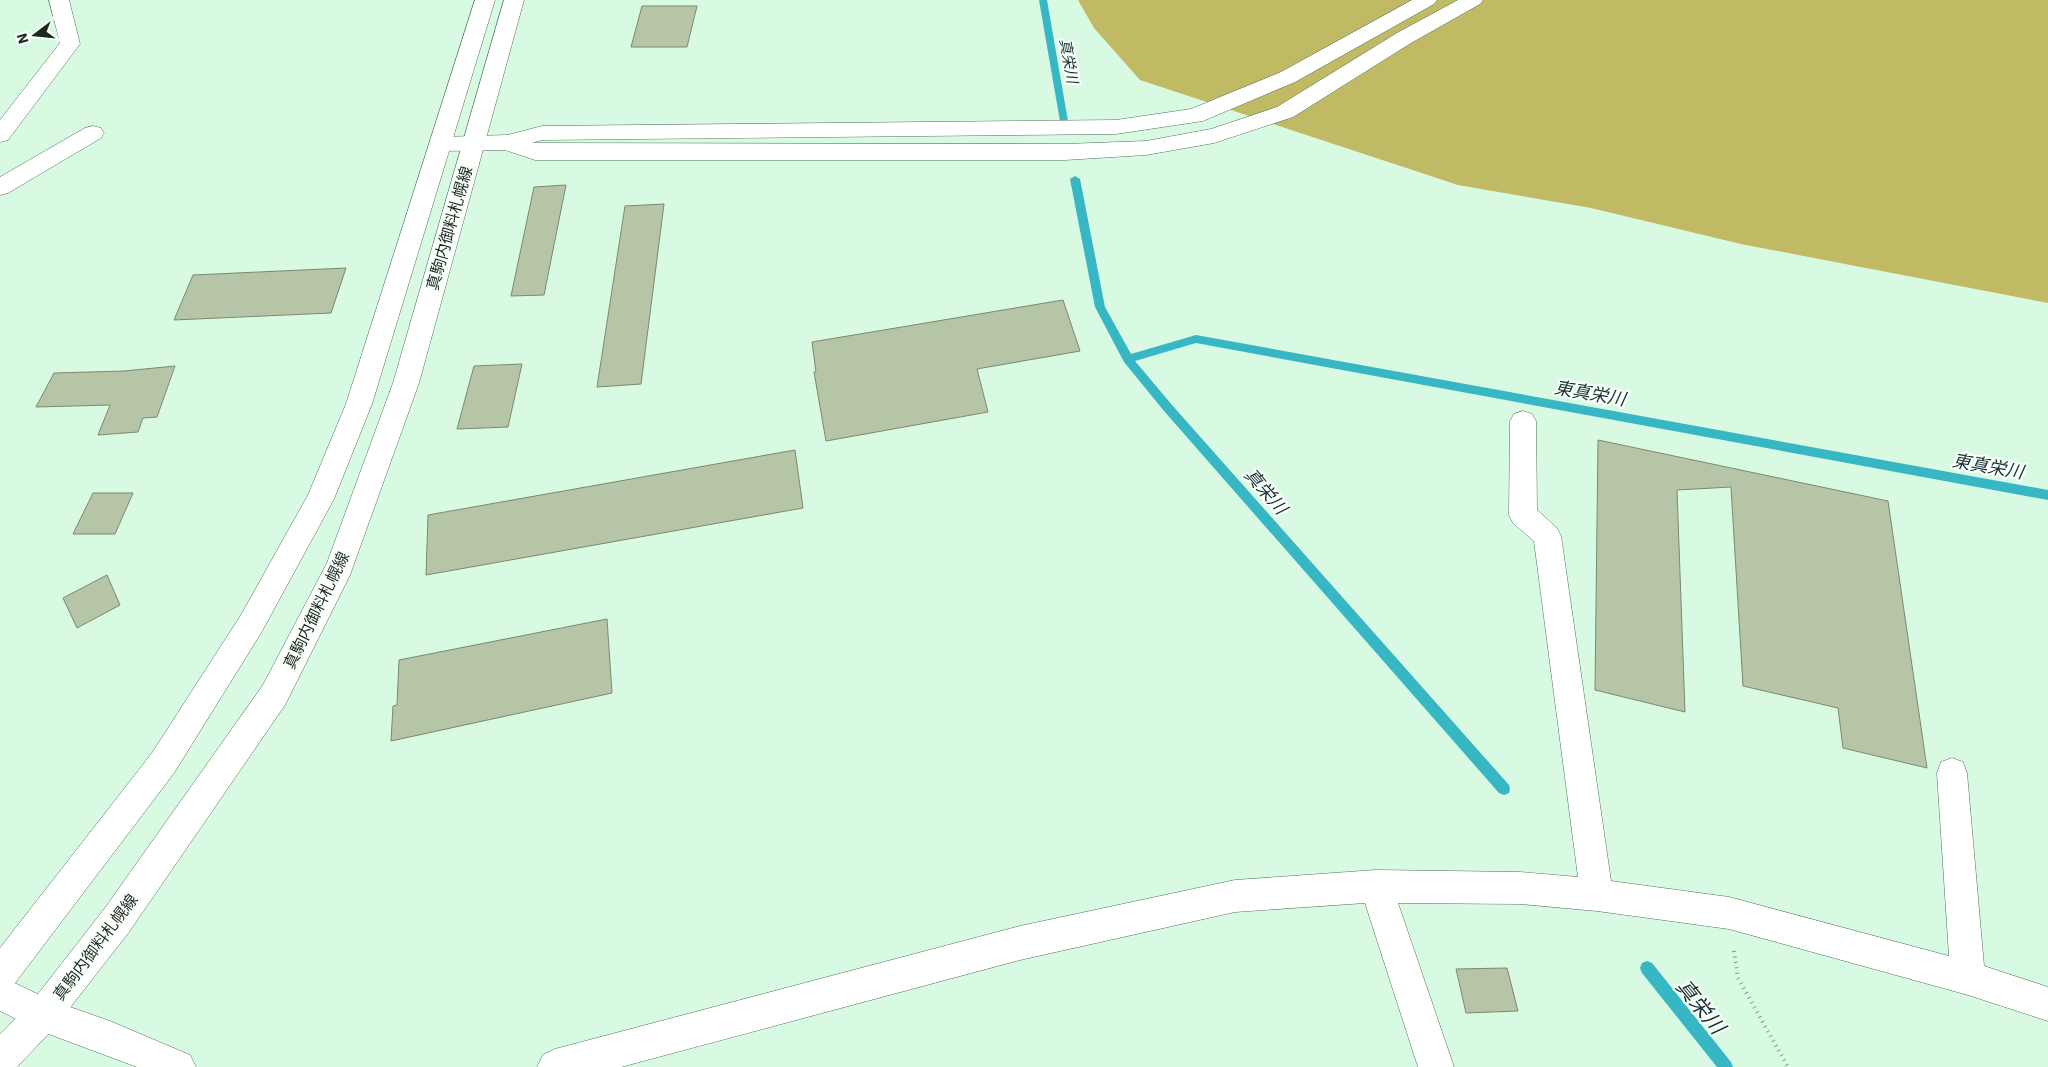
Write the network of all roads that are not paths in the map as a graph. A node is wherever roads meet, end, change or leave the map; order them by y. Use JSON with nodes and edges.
{"nodes":[{"id":1,"x":59,"y":0,"type":"edge"},
{"id":2,"x":485,"y":0,"type":"edge"},
{"id":3,"x":514,"y":0,"type":"edge"},
{"id":4,"x":1427,"y":0,"type":"edge"},
{"id":5,"x":1473,"y":0,"type":"edge"},
{"id":6,"x":94,"y":133,"type":"dead end"},
{"id":7,"x":0,"y":135,"type":"edge"},
{"id":8,"x":508,"y":142,"type":"junction"},
{"id":9,"x":473,"y":143,"type":"junction"},
{"id":10,"x":441,"y":144,"type":"junction"},
{"id":11,"x":0,"y":187,"type":"edge"},
{"id":12,"x":1523,"y":421,"type":"dead end"},
{"id":13,"x":1952,"y":773,"type":"dead end"},
{"id":14,"x":1376,"y":886,"type":"junction"},
{"id":15,"x":1597,"y":895,"type":"junction"},
{"id":16,"x":0,"y":975,"type":"edge"},
{"id":17,"x":1968,"y":978,"type":"junction"},
{"id":18,"x":0,"y":992,"type":"edge"},
{"id":19,"x":2048,"y":1004,"type":"edge"},
{"id":20,"x":43,"y":1015,"type":"junction"},
{"id":21,"x":0,"y":1059,"type":"edge"},
{"id":22,"x":178,"y":1067,"type":"edge"},
{"id":23,"x":555,"y":1067,"type":"edge"},
{"id":24,"x":1436,"y":1067,"type":"edge"}],
"edges":[{"from":1,"to":7,"type":"street"},
{"from":2,"to":10,"type":"street","name":"真駒内御料札幌線"},
{"from":3,"to":9,"type":"street","name":"真駒内御料札幌線"},
{"from":4,"to":8,"type":"street"},
{"from":5,"to":8,"type":"street"},
{"from":6,"to":11,"type":"street"},
{"from":8,"to":9,"type":"street"},
{"from":9,"to":10,"type":"street"},
{"from":9,"to":20,"type":"street","name":"真駒内御料札幌線"},
{"from":10,"to":16,"type":"street","name":"真駒内御料札幌線"},
{"from":12,"to":15,"type":"street"},
{"from":13,"to":17,"type":"street"},
{"from":14,"to":15,"type":"street"},
{"from":14,"to":23,"type":"street"},
{"from":14,"to":24,"type":"street"},
{"from":15,"to":17,"type":"street"},
{"from":17,"to":19,"type":"street"},
{"from":18,"to":20,"type":"street"},
{"from":20,"to":21,"type":"street","name":"真駒内御料札幌線"},
{"from":20,"to":22,"type":"street"}]}
